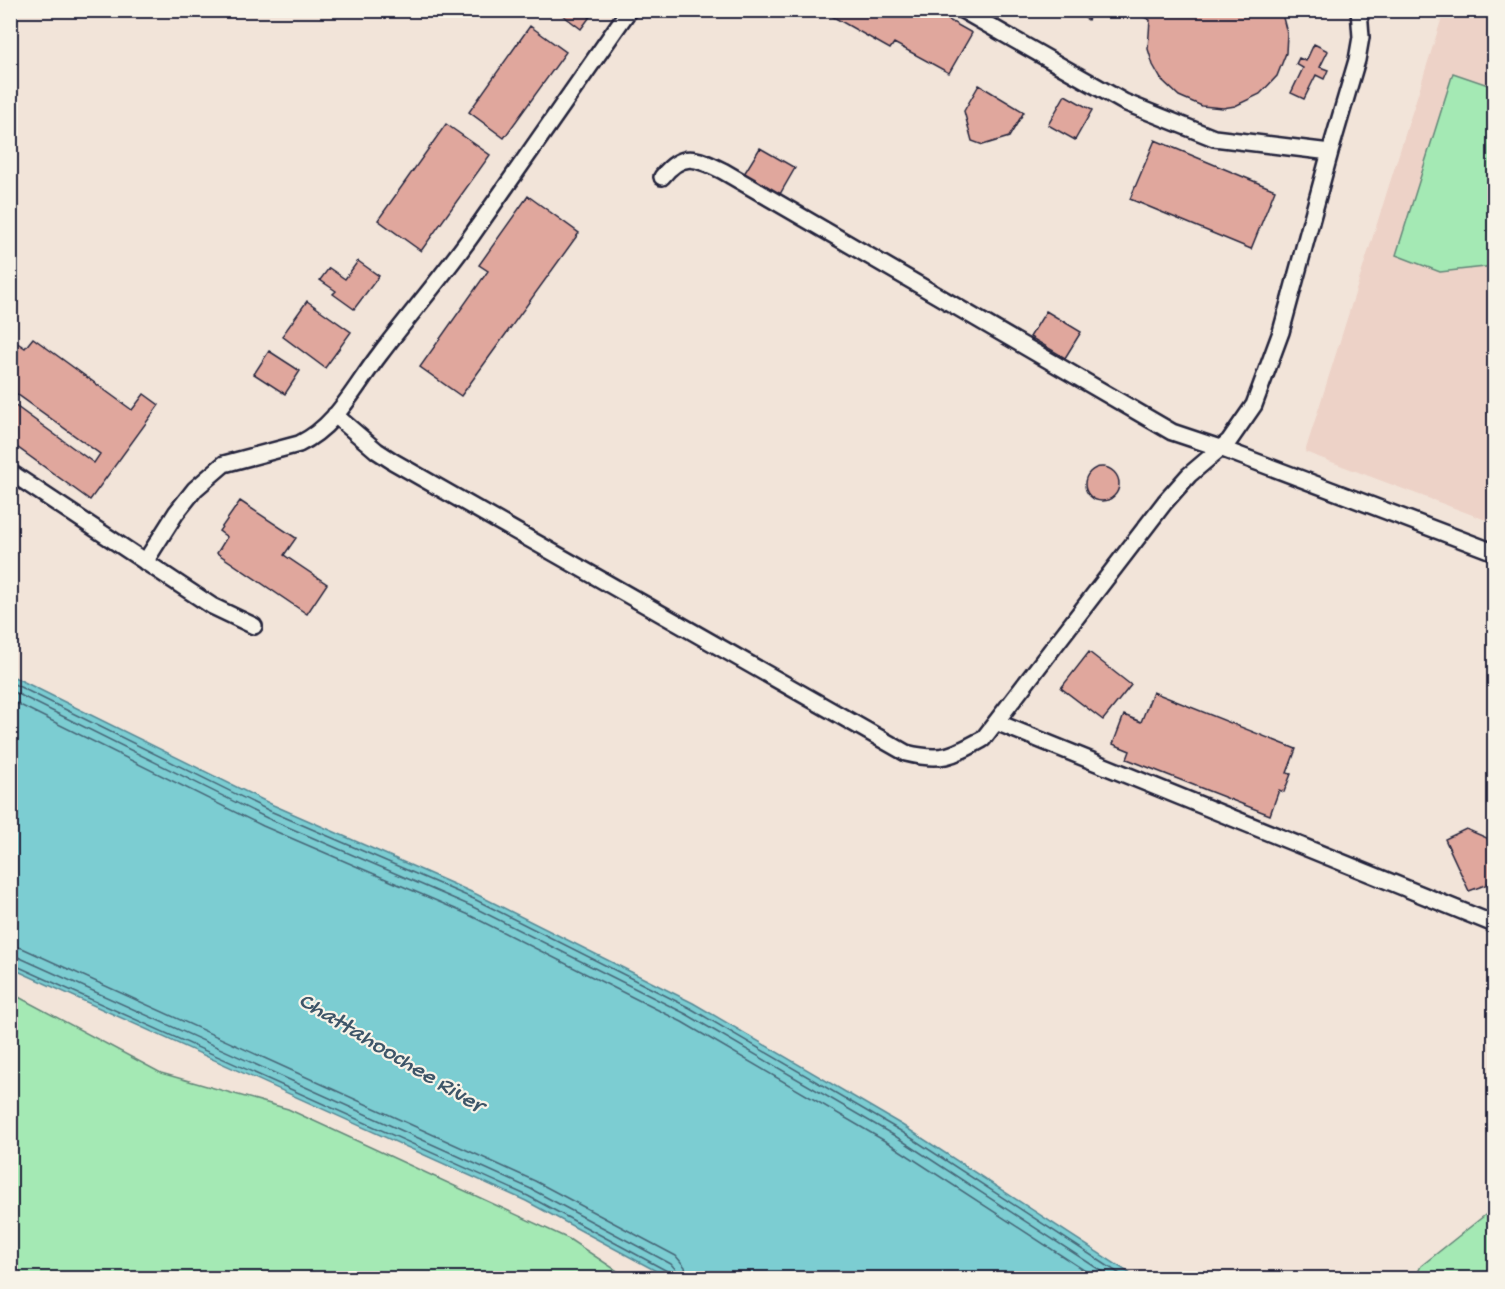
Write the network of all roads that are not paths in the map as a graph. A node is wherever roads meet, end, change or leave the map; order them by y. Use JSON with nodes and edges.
{"nodes":[{"id":1,"x":629,"y":10,"type":"edge"},
{"id":2,"x":962,"y":10,"type":"edge"},
{"id":3,"x":1359,"y":10,"type":"edge"},
{"id":4,"x":1330,"y":152,"type":"junction"},
{"id":5,"x":662,"y":177,"type":"dead end"},
{"id":6,"x":335,"y":415,"type":"junction"},
{"id":7,"x":1220,"y":448,"type":"junction"},
{"id":8,"x":10,"y":471,"type":"edge"},
{"id":9,"x":1494,"y":552,"type":"edge"},
{"id":10,"x":145,"y":562,"type":"junction"},
{"id":11,"x":254,"y":627,"type":"dead end"},
{"id":12,"x":996,"y":722,"type":"junction"},
{"id":13,"x":1494,"y":924,"type":"edge"}],
"edges":[{"from":1,"to":6,"type":"lane"},
{"from":2,"to":4,"type":"lane"},
{"from":3,"to":4,"type":"lane"},
{"from":4,"to":7,"type":"lane"},
{"from":5,"to":7,"type":"lane"},
{"from":6,"to":10,"type":"lane"},
{"from":6,"to":12,"type":"lane"},
{"from":7,"to":9,"type":"lane"},
{"from":7,"to":12,"type":"lane"},
{"from":8,"to":10,"type":"lane"},
{"from":10,"to":11,"type":"lane"},
{"from":12,"to":13,"type":"lane"}]}
